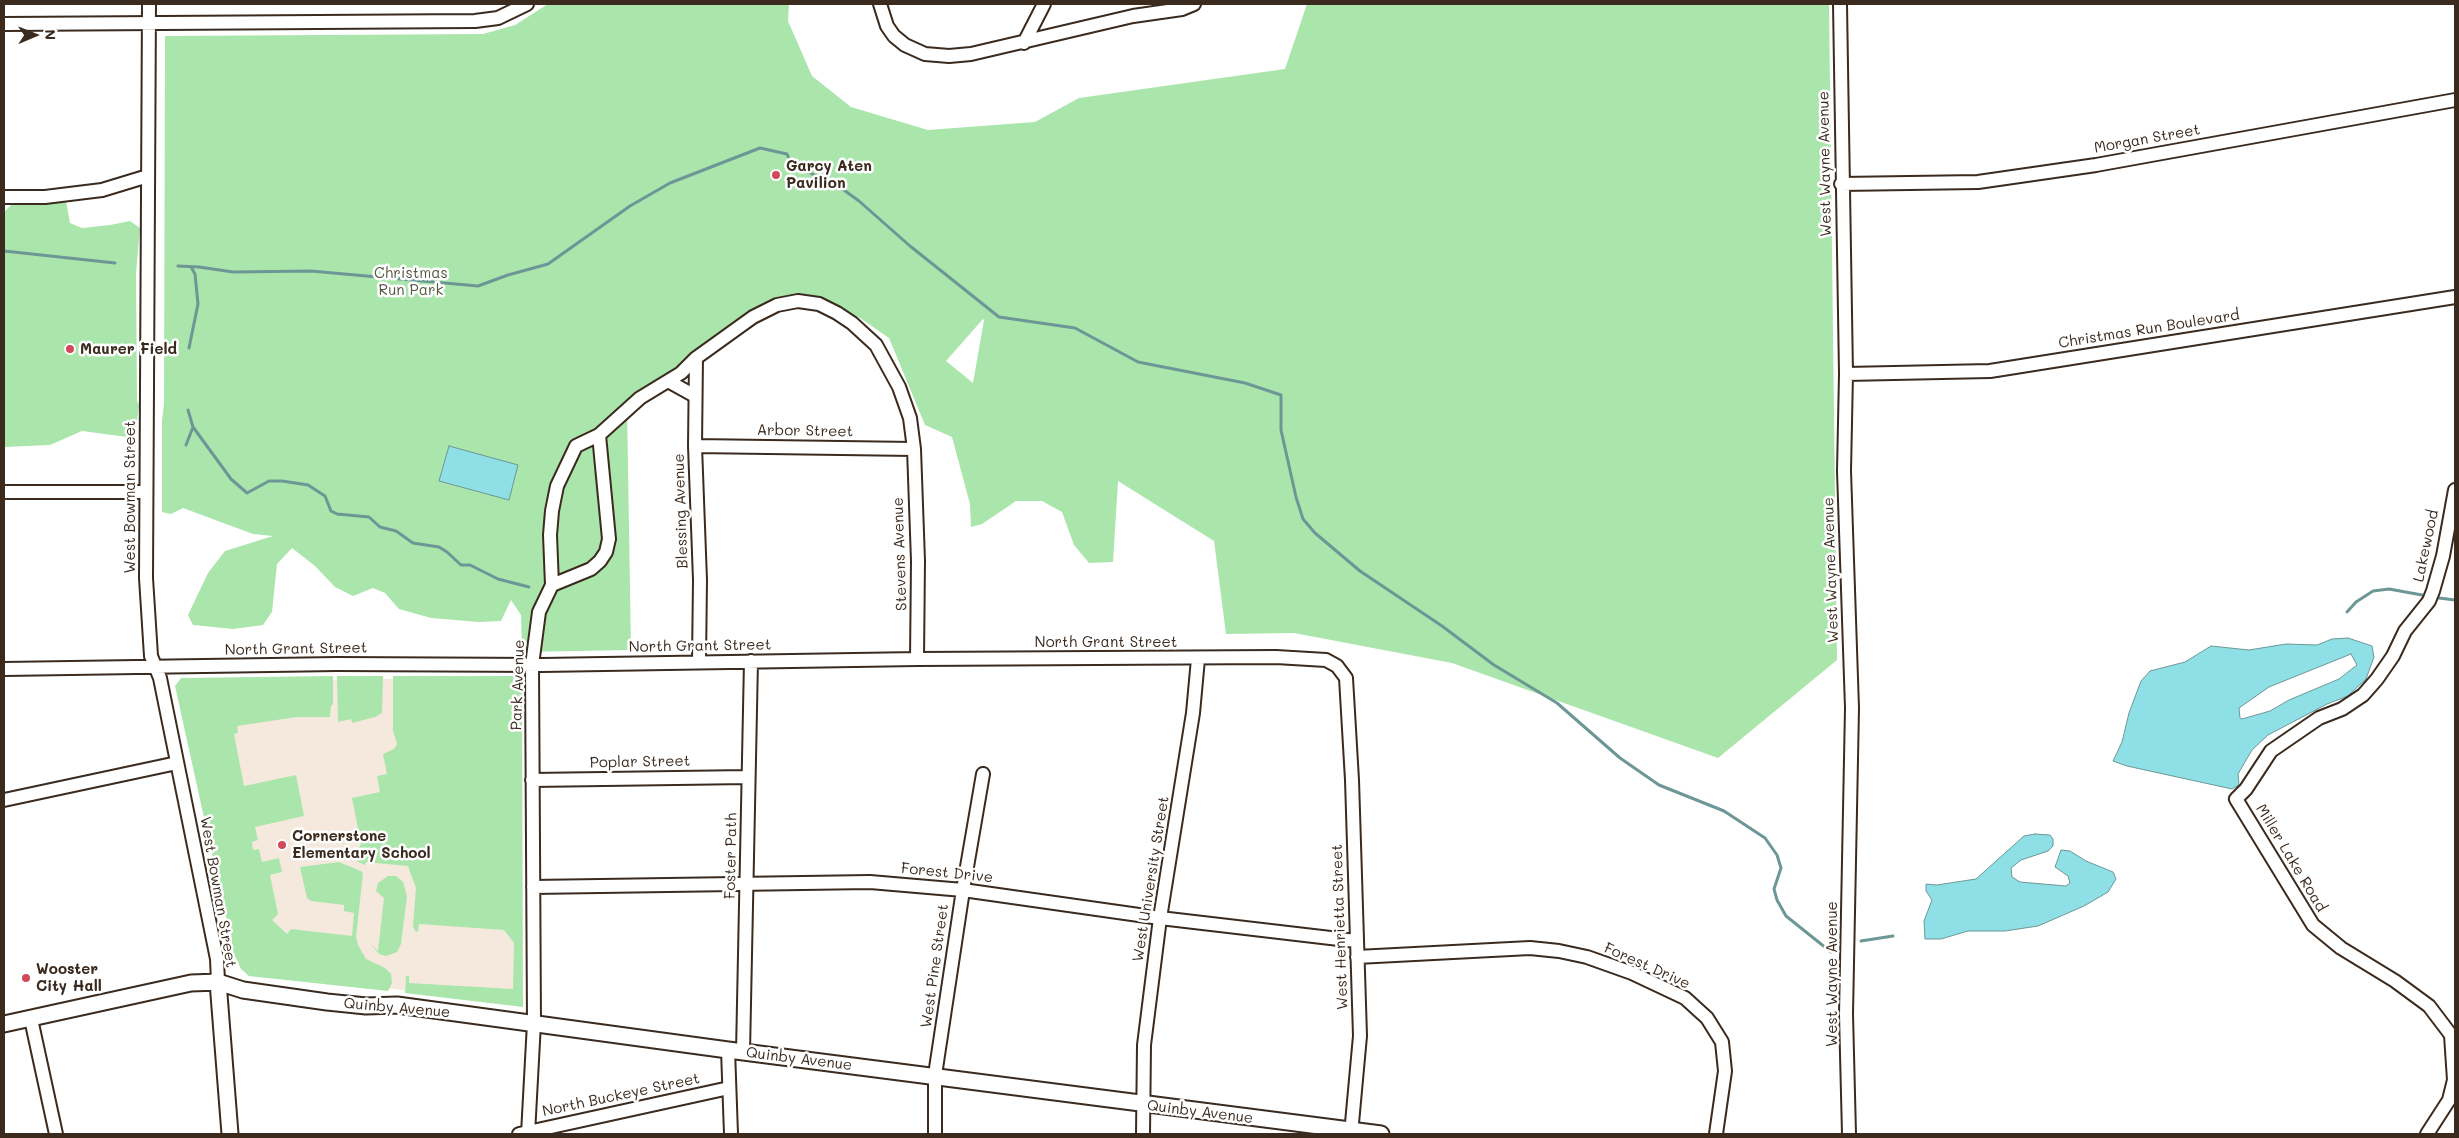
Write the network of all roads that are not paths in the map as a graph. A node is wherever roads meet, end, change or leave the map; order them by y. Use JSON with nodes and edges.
{"nodes":[{"id":1,"x":148,"y":4,"type":"edge"},
{"id":2,"x":527,"y":4,"type":"edge"},
{"id":3,"x":880,"y":4,"type":"edge"},
{"id":4,"x":1044,"y":4,"type":"edge"},
{"id":5,"x":1194,"y":4,"type":"edge"},
{"id":6,"x":1840,"y":4,"type":"edge"},
{"id":7,"x":4,"y":24,"type":"edge"},
{"id":8,"x":149,"y":24,"type":"junction"},
{"id":9,"x":1024,"y":43,"type":"junction"},
{"id":10,"x":2455,"y":100,"type":"edge"},
{"id":11,"x":148,"y":176,"type":"junction"},
{"id":12,"x":1841,"y":184,"type":"junction"},
{"id":13,"x":4,"y":197,"type":"edge"},
{"id":14,"x":2455,"y":297,"type":"edge"},
{"id":15,"x":696,"y":358,"type":"junction"},
{"id":16,"x":1846,"y":374,"type":"junction"},
{"id":17,"x":668,"y":381,"type":"junction"},
{"id":18,"x":696,"y":396,"type":"junction"},
{"id":19,"x":599,"y":435,"type":"junction"},
{"id":20,"x":695,"y":446,"type":"junction"},
{"id":21,"x":914,"y":449,"type":"junction"},
{"id":22,"x":2455,"y":490,"type":"edge"},
{"id":23,"x":4,"y":492,"type":"edge"},
{"id":24,"x":146,"y":492,"type":"junction"},
{"id":25,"x":552,"y":585,"type":"junction"},
{"id":26,"x":2405,"y":631,"type":"joint"},
{"id":27,"x":917,"y":659,"type":"junction"},
{"id":28,"x":1198,"y":659,"type":"junction"},
{"id":29,"x":751,"y":661,"type":"junction"},
{"id":30,"x":699,"y":662,"type":"junction"},
{"id":31,"x":532,"y":665,"type":"junction"},
{"id":32,"x":155,"y":668,"type":"junction"},
{"id":33,"x":4,"y":669,"type":"edge"},
{"id":34,"x":1348,"y":722,"type":"joint"},
{"id":35,"x":177,"y":763,"type":"junction"},
{"id":36,"x":983,"y":774,"type":"dead end"},
{"id":37,"x":748,"y":777,"type":"junction"},
{"id":38,"x":532,"y":780,"type":"junction"},
{"id":39,"x":4,"y":800,"type":"edge"},
{"id":40,"x":748,"y":882,"type":"junction"},
{"id":41,"x":533,"y":887,"type":"junction"},
{"id":42,"x":963,"y":890,"type":"junction"},
{"id":43,"x":1160,"y":918,"type":"junction"},
{"id":44,"x":1356,"y":941,"type":"junction"},
{"id":45,"x":1357,"y":957,"type":"junction"},
{"id":46,"x":218,"y":982,"type":"junction"},
{"id":47,"x":32,"y":1019,"type":"junction"},
{"id":48,"x":534,"y":1023,"type":"junction"},
{"id":49,"x":4,"y":1024,"type":"edge"},
{"id":50,"x":735,"y":1051,"type":"junction"},
{"id":51,"x":935,"y":1076,"type":"junction"},
{"id":52,"x":729,"y":1088,"type":"junction"},
{"id":53,"x":1143,"y":1105,"type":"junction"},
{"id":54,"x":1350,"y":1132,"type":"edge"},
{"id":55,"x":56,"y":1134,"type":"edge"},
{"id":56,"x":230,"y":1134,"type":"edge"},
{"id":57,"x":525,"y":1134,"type":"edge"},
{"id":58,"x":731,"y":1134,"type":"edge"},
{"id":59,"x":935,"y":1134,"type":"edge"},
{"id":60,"x":1143,"y":1134,"type":"edge"},
{"id":61,"x":1381,"y":1134,"type":"edge"},
{"id":62,"x":1716,"y":1134,"type":"edge"},
{"id":63,"x":1849,"y":1134,"type":"edge"},
{"id":64,"x":2427,"y":1134,"type":"edge"}],
"edges":[{"from":1,"to":8,"type":"street","name":"West Bowman Street"},
{"from":2,"to":8,"type":"street"},
{"from":3,"to":9,"type":"street"},
{"from":4,"to":9,"type":"street"},
{"from":5,"to":9,"type":"street"},
{"from":6,"to":12,"type":"street","name":"West Wayne Avenue"},
{"from":7,"to":8,"type":"street"},
{"from":8,"to":11,"type":"street","name":"West Bowman Street"},
{"from":10,"to":12,"type":"street","name":"Morgan Street"},
{"from":11,"to":13,"type":"street"},
{"from":11,"to":24,"type":"street","name":"West Bowman Street"},
{"from":12,"to":16,"type":"street","name":"West Wayne Avenue"},
{"from":14,"to":16,"type":"street","name":"Christmas Run Boulevard"},
{"from":15,"to":17,"type":"street","name":"Park Avenue"},
{"from":15,"to":18,"type":"street","name":"Blessing Avenue"},
{"from":15,"to":21,"type":"street","name":"Stevens Avenue"},
{"from":16,"to":63,"type":"street","name":"West Wayne Avenue"},
{"from":17,"to":18,"type":"street"},
{"from":17,"to":19,"type":"street","name":"Park Avenue"},
{"from":18,"to":20,"type":"street","name":"Blessing Avenue"},
{"from":19,"to":25,"type":"street","name":"Park Avenue"},
{"from":19,"to":25,"type":"street"},
{"from":20,"to":21,"type":"street","name":"Arbor Street"},
{"from":20,"to":30,"type":"street","name":"Blessing Avenue"},
{"from":21,"to":27,"type":"street","name":"Stevens Avenue"},
{"from":22,"to":26,"type":"street","name":"Lakewood"},
{"from":23,"to":24,"type":"street"},
{"from":24,"to":32,"type":"street","name":"West Bowman Street"},
{"from":25,"to":31,"type":"street","name":"Park Avenue"},
{"from":26,"to":64,"type":"street","name":"Miller Lake Road"},
{"from":27,"to":28,"type":"street","name":"North Grant Street"},
{"from":27,"to":29,"type":"street","name":"North Grant Street"},
{"from":28,"to":34,"type":"street","name":"North Grant Street"},
{"from":28,"to":43,"type":"street","name":"West University Street"},
{"from":29,"to":30,"type":"street","name":"North Grant Street"},
{"from":29,"to":37,"type":"street","name":"Foster Path"},
{"from":30,"to":31,"type":"street","name":"North Grant Street"},
{"from":31,"to":32,"type":"street","name":"North Grant Street"},
{"from":31,"to":38,"type":"street","name":"Park Avenue"},
{"from":32,"to":33,"type":"street","name":"North Grant Street"},
{"from":32,"to":35,"type":"street","name":"West Bowman Street"},
{"from":34,"to":44,"type":"street","name":"West Henrietta Street"},
{"from":35,"to":39,"type":"street"},
{"from":35,"to":46,"type":"street","name":"West Bowman Street"},
{"from":36,"to":42,"type":"street","name":"West Pine Street"},
{"from":37,"to":38,"type":"street","name":"Poplar Street"},
{"from":37,"to":40,"type":"street","name":"Foster Path"},
{"from":38,"to":41,"type":"street","name":"Park Avenue"},
{"from":40,"to":41,"type":"street","name":"Forest Drive"},
{"from":40,"to":42,"type":"street","name":"Forest Drive"},
{"from":40,"to":50,"type":"street","name":"Foster Path"},
{"from":41,"to":48,"type":"street","name":"Park Avenue"},
{"from":42,"to":43,"type":"street","name":"Forest Drive"},
{"from":42,"to":51,"type":"street","name":"West Pine Street"},
{"from":43,"to":44,"type":"street","name":"Forest Drive"},
{"from":43,"to":53,"type":"street","name":"West University Street"},
{"from":44,"to":45,"type":"street","name":"West Henrietta Street"},
{"from":45,"to":54,"type":"street","name":"West Henrietta Street"},
{"from":45,"to":62,"type":"street","name":"Forest Drive"},
{"from":46,"to":47,"type":"main road","name":"Quinby Avenue"},
{"from":46,"to":48,"type":"main road","name":"Quinby Avenue"},
{"from":46,"to":56,"type":"main road"},
{"from":47,"to":49,"type":"main road","name":"Quinby Avenue"},
{"from":47,"to":55,"type":"street"},
{"from":48,"to":50,"type":"main road","name":"Quinby Avenue"},
{"from":48,"to":57,"type":"street","name":"Park Avenue"},
{"from":50,"to":51,"type":"main road","name":"Quinby Avenue"},
{"from":50,"to":52,"type":"street","name":"Foster Path"},
{"from":51,"to":53,"type":"main road","name":"Quinby Avenue"},
{"from":51,"to":59,"type":"street","name":"West Pine Street"},
{"from":52,"to":57,"type":"street","name":"North Buckeye Street"},
{"from":52,"to":58,"type":"street","name":"Foster Path"},
{"from":53,"to":54,"type":"main road","name":"Quinby Avenue"},
{"from":53,"to":60,"type":"street","name":"West University Street"},
{"from":54,"to":61,"type":"main road","name":"Quinby Avenue"}]}
